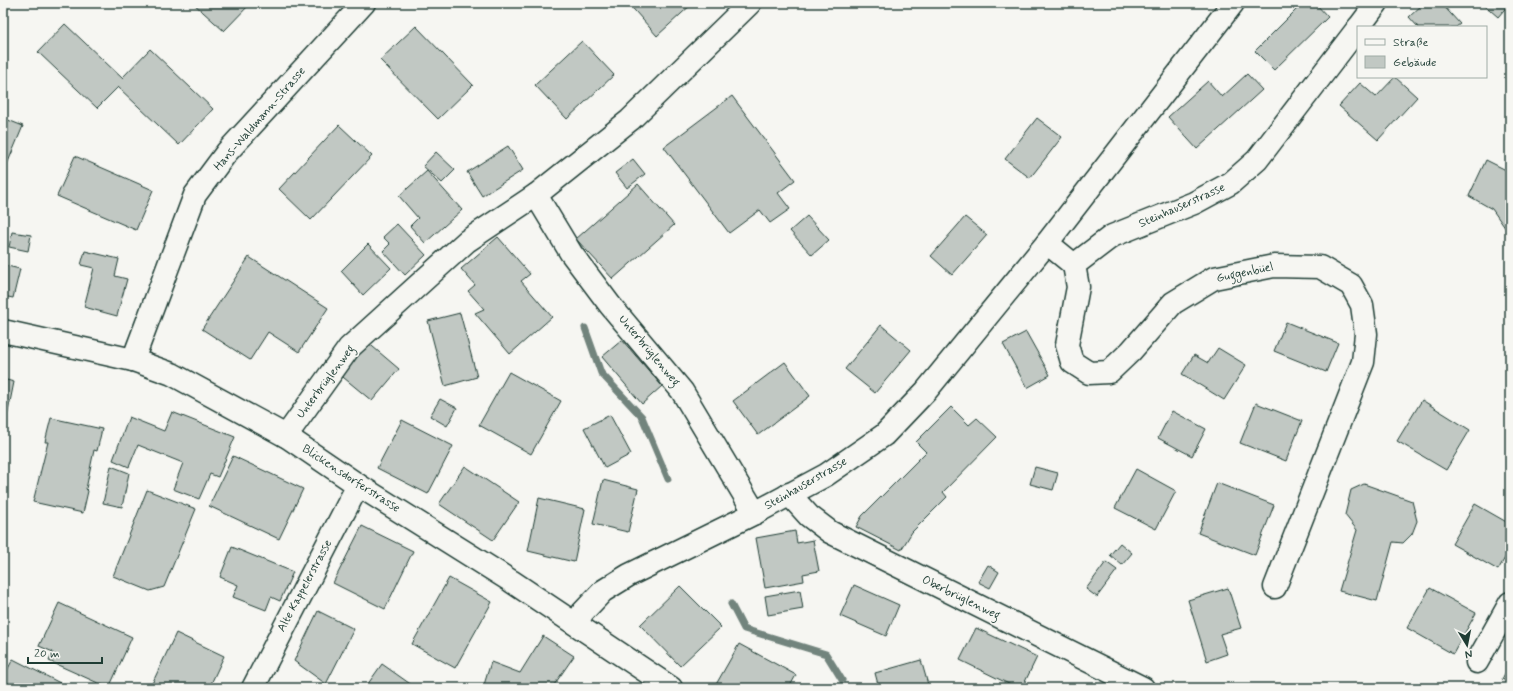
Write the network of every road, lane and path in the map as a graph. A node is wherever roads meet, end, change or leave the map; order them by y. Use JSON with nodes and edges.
{"nodes":[{"id":1,"x":364,"y":3,"type":"edge"},
{"id":2,"x":750,"y":3,"type":"edge"},
{"id":3,"x":1233,"y":3,"type":"edge"},
{"id":4,"x":1377,"y":3,"type":"edge"},
{"id":5,"x":1359,"y":26,"type":"edge"},
{"id":6,"x":1357,"y":28,"type":"edge"},
{"id":7,"x":536,"y":195,"type":"junction"},
{"id":8,"x":1047,"y":243,"type":"junction"},
{"id":9,"x":1074,"y":265,"type":"junction"},
{"id":10,"x":3,"y":331,"type":"edge"},
{"id":11,"x":133,"y":360,"type":"junction"},
{"id":12,"x":286,"y":436,"type":"junction"},
{"id":13,"x":358,"y":485,"type":"junction"},
{"id":14,"x":790,"y":494,"type":"junction"},
{"id":15,"x":755,"y":513,"type":"junction"},
{"id":16,"x":1275,"y":586,"type":"dead end"},
{"id":17,"x":1510,"y":603,"type":"edge"},
{"id":18,"x":576,"y":624,"type":"junction"},
{"id":19,"x":1477,"y":662,"type":"dead end"},
{"id":20,"x":253,"y":688,"type":"edge"},
{"id":21,"x":672,"y":688,"type":"edge"},
{"id":22,"x":1143,"y":688,"type":"edge"}],
"edges":[{"from":1,"to":11,"type":"street","name":"Hans-Waldmann-Strasse"},
{"from":2,"to":7,"type":"street","name":"Unterbrüglenweg"},
{"from":3,"to":8,"type":"street","name":"Steinhauserstrasse"},
{"from":4,"to":5,"type":"street","name":"Steinhauserstrasse"},
{"from":6,"to":9,"type":"street","name":"Steinhauserstrasse"},
{"from":7,"to":12,"type":"street","name":"Unterbrüglenweg"},
{"from":7,"to":15,"type":"street","name":"Unterbrüglenweg"},
{"from":8,"to":9,"type":"street"},
{"from":8,"to":14,"type":"street","name":"Steinhauserstrasse"},
{"from":9,"to":16,"type":"street","name":"Guggenbüel"},
{"from":10,"to":11,"type":"street","name":"Blickensdorferstrasse"},
{"from":11,"to":12,"type":"street","name":"Blickensdorferstrasse"},
{"from":12,"to":13,"type":"street","name":"Blickensdorferstrasse"},
{"from":13,"to":18,"type":"street","name":"Blickensdorferstrasse"},
{"from":13,"to":20,"type":"street","name":"Alte Kappelerstrasse"},
{"from":14,"to":15,"type":"street","name":"Steinhauserstrasse"},
{"from":14,"to":22,"type":"street","name":"Oberbrüglenweg"},
{"from":15,"to":18,"type":"street","name":"Steinhauserstrasse"},
{"from":17,"to":19,"type":"street"},
{"from":18,"to":21,"type":"street","name":"Blickensdorferstrasse"}]}
